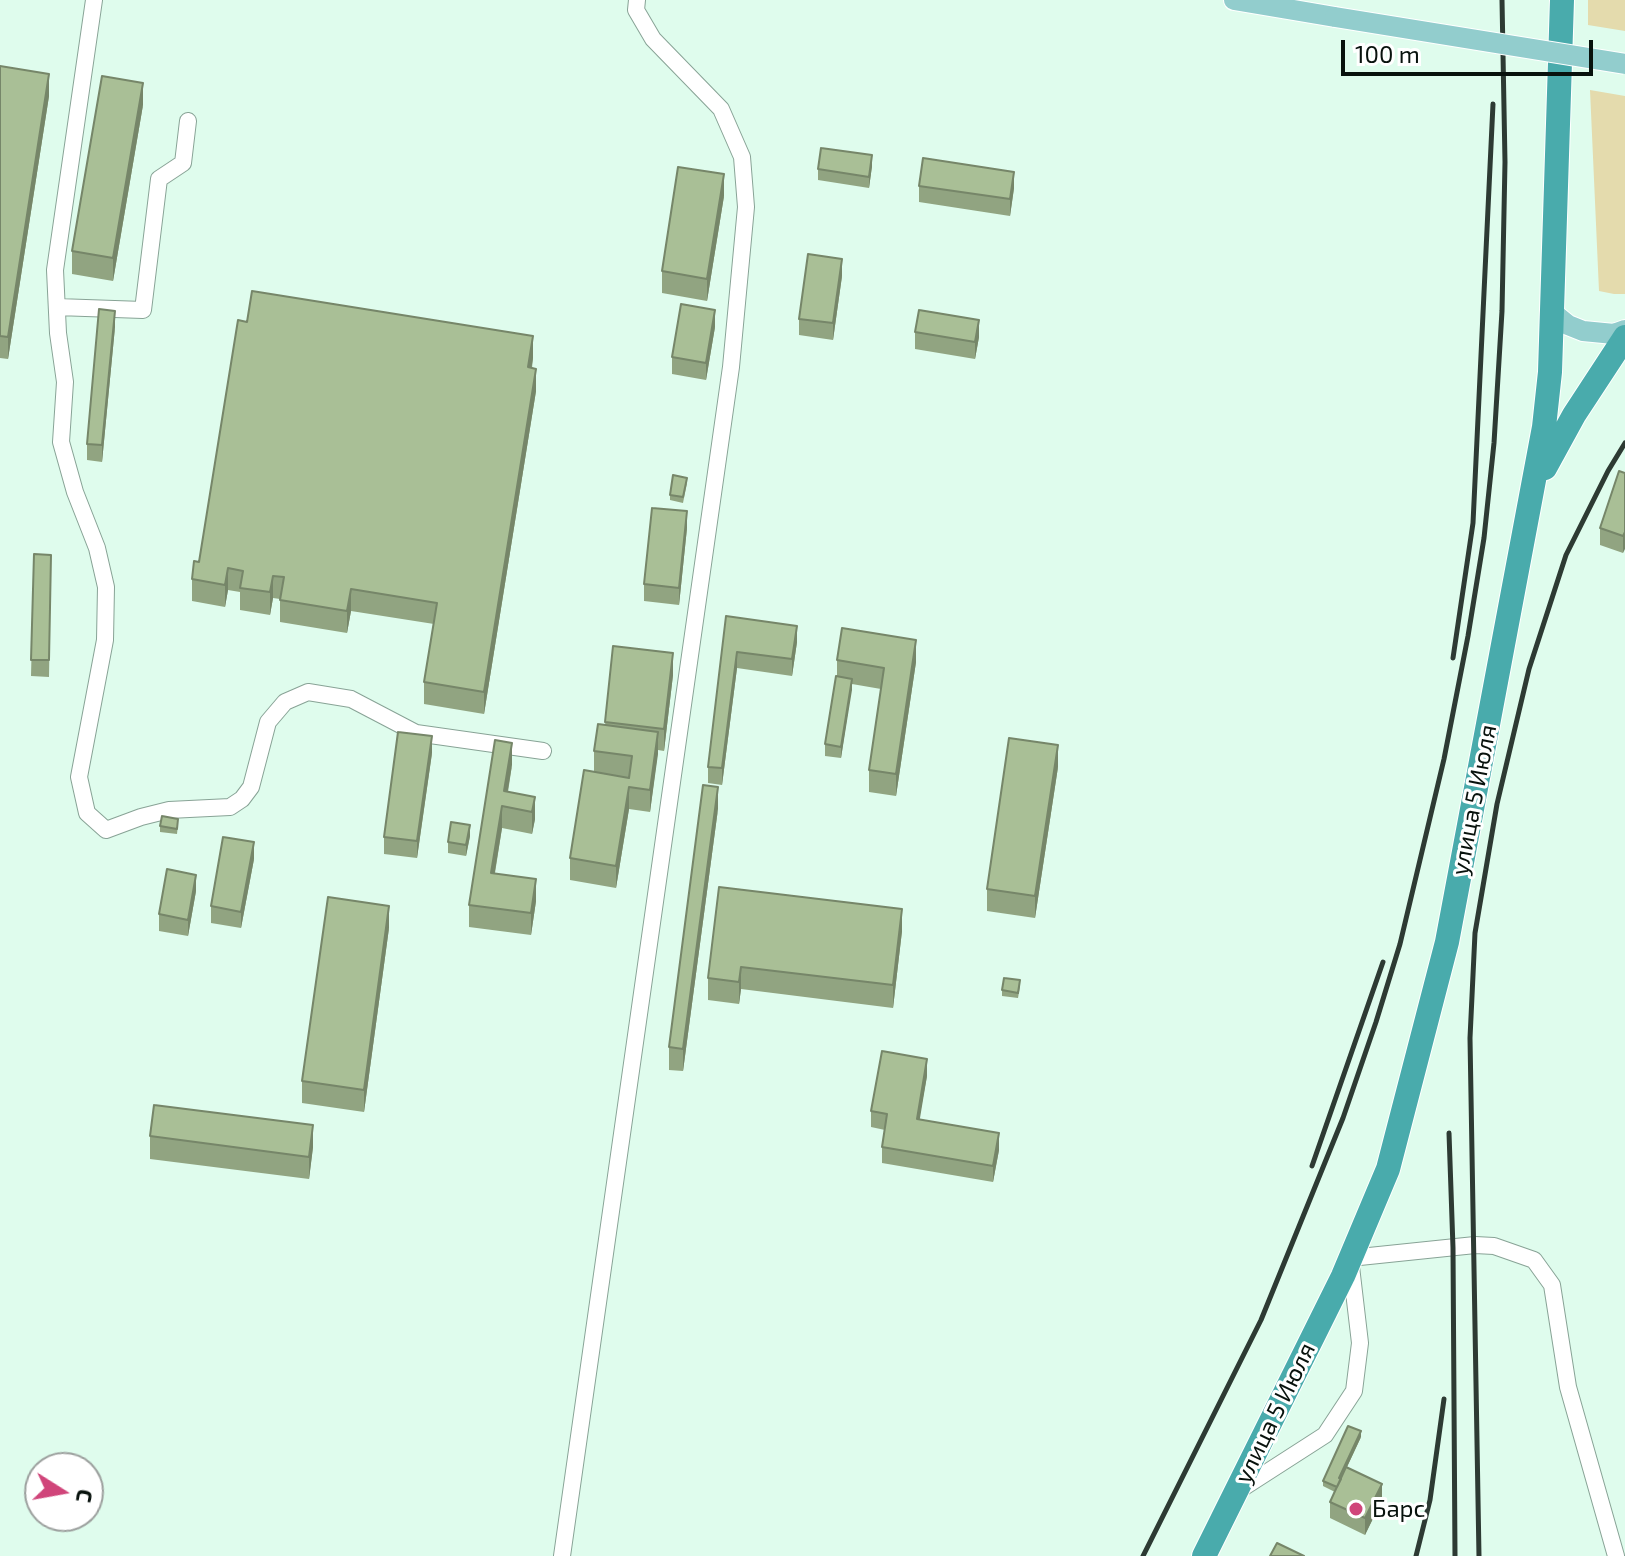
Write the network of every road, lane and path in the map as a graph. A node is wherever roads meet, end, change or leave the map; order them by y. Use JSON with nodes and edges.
{"nodes":[{"id":1,"x":94,"y":0,"type":"edge"},
{"id":2,"x":637,"y":0,"type":"edge"},
{"id":3,"x":1234,"y":0,"type":"edge"},
{"id":4,"x":1562,"y":0,"type":"edge"},
{"id":5,"x":1625,"y":64,"type":"edge"},
{"id":6,"x":188,"y":121,"type":"dead end"},
{"id":7,"x":57,"y":307,"type":"junction"},
{"id":8,"x":1552,"y":312,"type":"junction"},
{"id":9,"x":1625,"y":330,"type":"edge"},
{"id":10,"x":1625,"y":337,"type":"edge"},
{"id":11,"x":1531,"y":495,"type":"junction"},
{"id":12,"x":543,"y":751,"type":"dead end"},
{"id":13,"x":1350,"y":1258,"type":"junction"},
{"id":14,"x":1235,"y":1494,"type":"junction"},
{"id":15,"x":562,"y":1556,"type":"edge"},
{"id":16,"x":1204,"y":1556,"type":"edge"},
{"id":17,"x":1616,"y":1556,"type":"edge"}],
"edges":[{"from":1,"to":7,"type":"street"},
{"from":2,"to":15,"type":"street"},
{"from":3,"to":5,"type":"main road","bridge":true},
{"from":4,"to":8,"type":"highway","name":"улица 5 Июля"},
{"from":6,"to":7,"type":"street"},
{"from":7,"to":12,"type":"street"},
{"from":8,"to":9,"type":"main road"},
{"from":8,"to":11,"type":"highway","name":"улица 5 Июля"},
{"from":10,"to":11,"type":"highway"},
{"from":11,"to":13,"type":"highway","name":"улица 5 Июля"},
{"from":13,"to":14,"type":"highway","name":"улица 5 Июля"},
{"from":13,"to":14,"type":"street"},
{"from":13,"to":17,"type":"street"},
{"from":14,"to":16,"type":"highway","name":"улица 5 Июля"}]}
